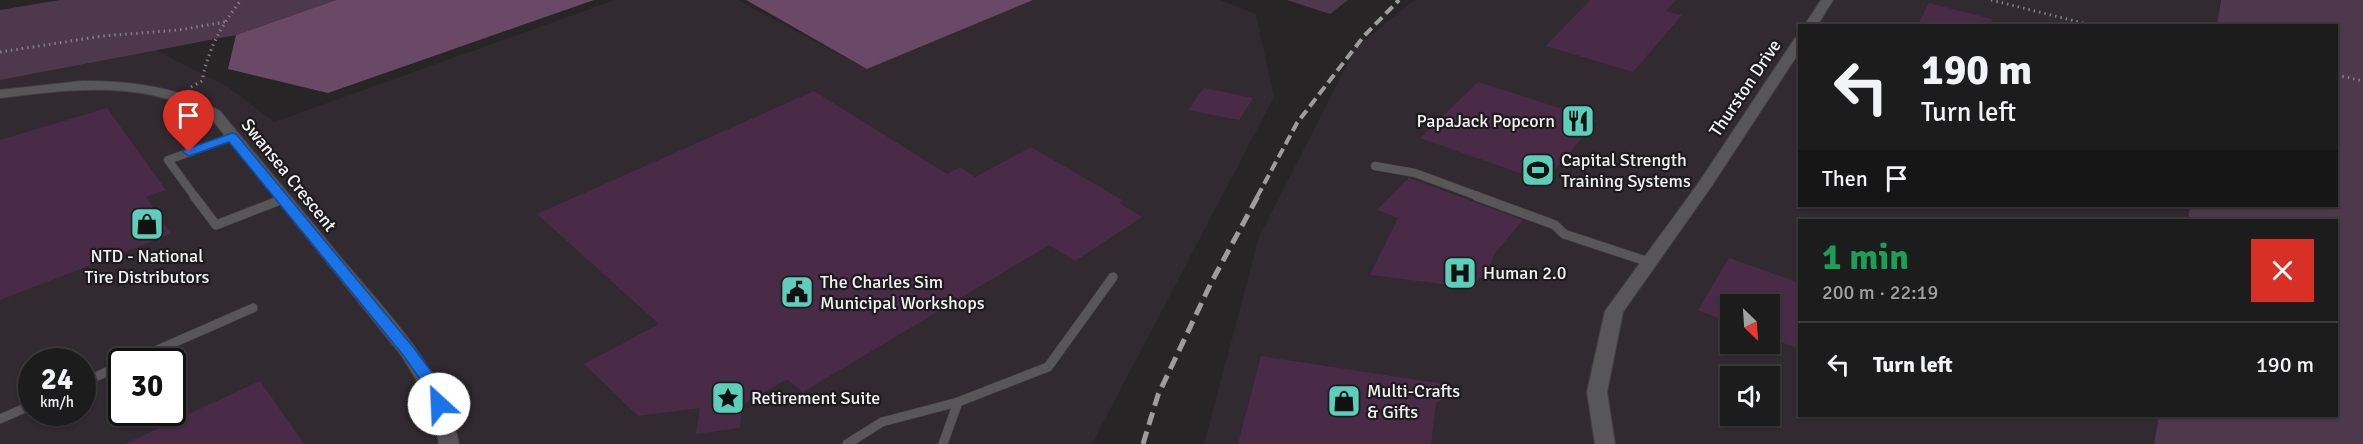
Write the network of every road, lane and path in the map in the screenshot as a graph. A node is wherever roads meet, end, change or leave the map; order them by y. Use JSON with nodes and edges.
{"nodes":[{"id":1,"x":241,"y":0,"type":"edge"},
{"id":2,"x":1827,"y":0,"type":"edge"},
{"id":3,"x":1991,"y":0,"type":"edge"},
{"id":4,"x":225,"y":22,"type":"junction"},
{"id":5,"x":1811,"y":24,"type":"edge"},
{"id":6,"x":2087,"y":24,"type":"edge"},
{"id":7,"x":1798,"y":44,"type":"edge"},
{"id":8,"x":0,"y":52,"type":"edge"},
{"id":9,"x":2338,"y":75,"type":"edge"},
{"id":10,"x":2363,"y":81,"type":"edge"},
{"id":11,"x":0,"y":94,"type":"edge"},
{"id":12,"x":176,"y":95,"type":"junction"},
{"id":13,"x":232,"y":137,"type":"junction"},
{"id":14,"x":1374,"y":166,"type":"dead end"},
{"id":15,"x":283,"y":199,"type":"junction"},
{"id":16,"x":1649,"y":262,"type":"junction"},
{"id":17,"x":1113,"y":277,"type":"dead end"},
{"id":18,"x":253,"y":308,"type":"dead end"},
{"id":19,"x":162,"y":348,"type":"edge"},
{"id":20,"x":958,"y":402,"type":"junction"},
{"id":21,"x":18,"y":411,"type":"edge"},
{"id":22,"x":0,"y":419,"type":"edge"},
{"id":23,"x":449,"y":444,"type":"edge"},
{"id":24,"x":848,"y":444,"type":"edge"},
{"id":25,"x":944,"y":444,"type":"edge"},
{"id":26,"x":1605,"y":444,"type":"edge"}],
"edges":[{"from":1,"to":4,"type":"path"},
{"from":2,"to":5,"type":"street"},
{"from":3,"to":6,"type":"path"},
{"from":4,"to":8,"type":"path"},
{"from":4,"to":12,"type":"path"},
{"from":7,"to":16,"type":"street","name":"Thurston Drive"},
{"from":9,"to":10,"type":"path"},
{"from":11,"to":12,"type":"street","name":"Swansea Crescent"},
{"from":12,"to":13,"type":"street","name":"Swansea Crescent"},
{"from":13,"to":15,"type":"street","name":"Swansea Crescent"},
{"from":13,"to":15,"type":"lane"},
{"from":14,"to":16,"type":"lane"},
{"from":15,"to":23,"type":"street","name":"Swansea Crescent"},
{"from":16,"to":26,"type":"street","name":"Thurston Drive"},
{"from":17,"to":20,"type":"lane"},
{"from":18,"to":19,"type":"lane"},
{"from":20,"to":24,"type":"lane"},
{"from":20,"to":25,"type":"lane"},
{"from":21,"to":22,"type":"lane"}]}
